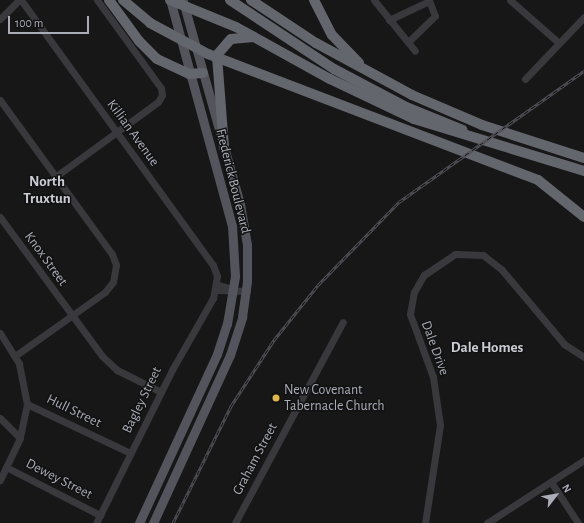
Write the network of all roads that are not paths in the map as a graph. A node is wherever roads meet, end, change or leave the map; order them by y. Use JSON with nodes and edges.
{"nodes":[{"id":1,"x":20,"y":0,"type":"edge"},
{"id":2,"x":97,"y":0,"type":"edge"},
{"id":3,"x":109,"y":0,"type":"edge"},
{"id":4,"x":123,"y":0,"type":"edge"},
{"id":5,"x":170,"y":0,"type":"edge"},
{"id":6,"x":183,"y":0,"type":"edge"},
{"id":7,"x":230,"y":0,"type":"edge"},
{"id":8,"x":251,"y":0,"type":"edge"},
{"id":9,"x":314,"y":0,"type":"edge"},
{"id":10,"x":374,"y":0,"type":"edge"},
{"id":11,"x":510,"y":0,"type":"edge"},
{"id":12,"x":429,"y":1,"type":"edge"},
{"id":13,"x":584,"y":17,"type":"edge"},
{"id":14,"x":0,"y":19,"type":"edge"},
{"id":15,"x":389,"y":20,"type":"junction"},
{"id":16,"x":257,"y":38,"type":"junction"},
{"id":17,"x":408,"y":42,"type":"junction"},
{"id":18,"x":559,"y":43,"type":"junction"},
{"id":19,"x":415,"y":51,"type":"dead end"},
{"id":20,"x":189,"y":74,"type":"junction"},
{"id":21,"x":203,"y":74,"type":"junction"},
{"id":22,"x":525,"y":79,"type":"dead end"},
{"id":23,"x":0,"y":100,"type":"edge"},
{"id":24,"x":460,"y":116,"type":"junction"},
{"id":25,"x":454,"y":130,"type":"junction"},
{"id":26,"x":116,"y":132,"type":"junction"},
{"id":27,"x":224,"y":147,"type":"junction"},
{"id":28,"x":584,"y":156,"type":"edge"},
{"id":29,"x":584,"y":171,"type":"edge"},
{"id":30,"x":55,"y":177,"type":"junction"},
{"id":31,"x":584,"y":216,"type":"edge"},
{"id":32,"x":0,"y":217,"type":"edge"},
{"id":33,"x":217,"y":287,"type":"junction"},
{"id":34,"x":233,"y":289,"type":"junction"},
{"id":35,"x":247,"y":291,"type":"junction"},
{"id":36,"x":72,"y":316,"type":"junction"},
{"id":37,"x":343,"y":322,"type":"dead end"},
{"id":38,"x":0,"y":333,"type":"edge"},
{"id":39,"x":15,"y":356,"type":"junction"},
{"id":40,"x":584,"y":357,"type":"edge"},
{"id":41,"x":161,"y":392,"type":"junction"},
{"id":42,"x":27,"y":404,"type":"junction"},
{"id":43,"x":0,"y":418,"type":"edge"},
{"id":44,"x":20,"y":438,"type":"junction"},
{"id":45,"x":130,"y":454,"type":"junction"},
{"id":46,"x":584,"y":460,"type":"edge"},
{"id":47,"x":6,"y":467,"type":"junction"},
{"id":48,"x":0,"y":480,"type":"edge"},
{"id":49,"x":551,"y":482,"type":"junction"},
{"id":50,"x":100,"y":515,"type":"junction"},
{"id":51,"x":96,"y":523,"type":"edge"},
{"id":52,"x":139,"y":523,"type":"edge"},
{"id":53,"x":153,"y":523,"type":"edge"},
{"id":54,"x":235,"y":523,"type":"edge"},
{"id":55,"x":425,"y":523,"type":"edge"},
{"id":56,"x":487,"y":523,"type":"edge"},
{"id":57,"x":578,"y":523,"type":"edge"}],
"edges":[{"from":1,"to":14,"type":"street"},
{"from":1,"to":26,"type":"street","name":"Killian Avenue"},
{"from":2,"to":26,"type":"street"},
{"from":3,"to":20,"type":"highway"},
{"from":4,"to":31,"type":"highway"},
{"from":5,"to":16,"type":"highway"},
{"from":5,"to":20,"type":"main road","name":"Frederick Boulevard"},
{"from":6,"to":21,"type":"main road","name":"Frederick Boulevard"},
{"from":7,"to":25,"type":"highway"},
{"from":8,"to":24,"type":"highway"},
{"from":9,"to":24,"type":"highway"},
{"from":10,"to":15,"type":"street"},
{"from":11,"to":18,"type":"street"},
{"from":12,"to":15,"type":"street"},
{"from":12,"to":17,"type":"street"},
{"from":13,"to":18,"type":"street"},
{"from":15,"to":17,"type":"street"},
{"from":16,"to":25,"type":"highway"},
{"from":16,"to":27,"type":"highway"},
{"from":17,"to":19,"type":"street"},
{"from":18,"to":22,"type":"street"},
{"from":20,"to":21,"type":"highway"},
{"from":20,"to":34,"type":"main road","name":"Frederick Boulevard"},
{"from":21,"to":27,"type":"main road","name":"Frederick Boulevard"},
{"from":23,"to":30,"type":"street"},
{"from":24,"to":28,"type":"highway"},
{"from":25,"to":29,"type":"highway"},
{"from":26,"to":30,"type":"street"},
{"from":26,"to":33,"type":"street","name":"Killian Avenue"},
{"from":27,"to":35,"type":"main road","name":"Frederick Boulevard"},
{"from":30,"to":36,"type":"street"},
{"from":32,"to":36,"type":"street","name":"Knox Street"},
{"from":33,"to":34,"type":"street"},
{"from":33,"to":41,"type":"street","name":"Bagley Street"},
{"from":34,"to":35,"type":"street"},
{"from":34,"to":52,"type":"main road","name":"Frederick Boulevard"},
{"from":35,"to":53,"type":"main road","name":"Frederick Boulevard"},
{"from":36,"to":39,"type":"street"},
{"from":36,"to":41,"type":"street","name":"Knox Street"},
{"from":37,"to":54,"type":"street","name":"Graham Street"},
{"from":38,"to":39,"type":"street"},
{"from":39,"to":42,"type":"street"},
{"from":40,"to":55,"type":"street","name":"Dale Drive"},
{"from":41,"to":45,"type":"street","name":"Bagley Street"},
{"from":42,"to":44,"type":"street"},
{"from":42,"to":45,"type":"street","name":"Hull Street"},
{"from":43,"to":44,"type":"street"},
{"from":44,"to":47,"type":"street"},
{"from":45,"to":50,"type":"street","name":"Bagley Street"},
{"from":46,"to":49,"type":"street"},
{"from":47,"to":48,"type":"street"},
{"from":47,"to":50,"type":"street","name":"Dewey Street"},
{"from":49,"to":56,"type":"street"},
{"from":49,"to":57,"type":"street"},
{"from":50,"to":51,"type":"street","name":"Bagley Street"}]}
